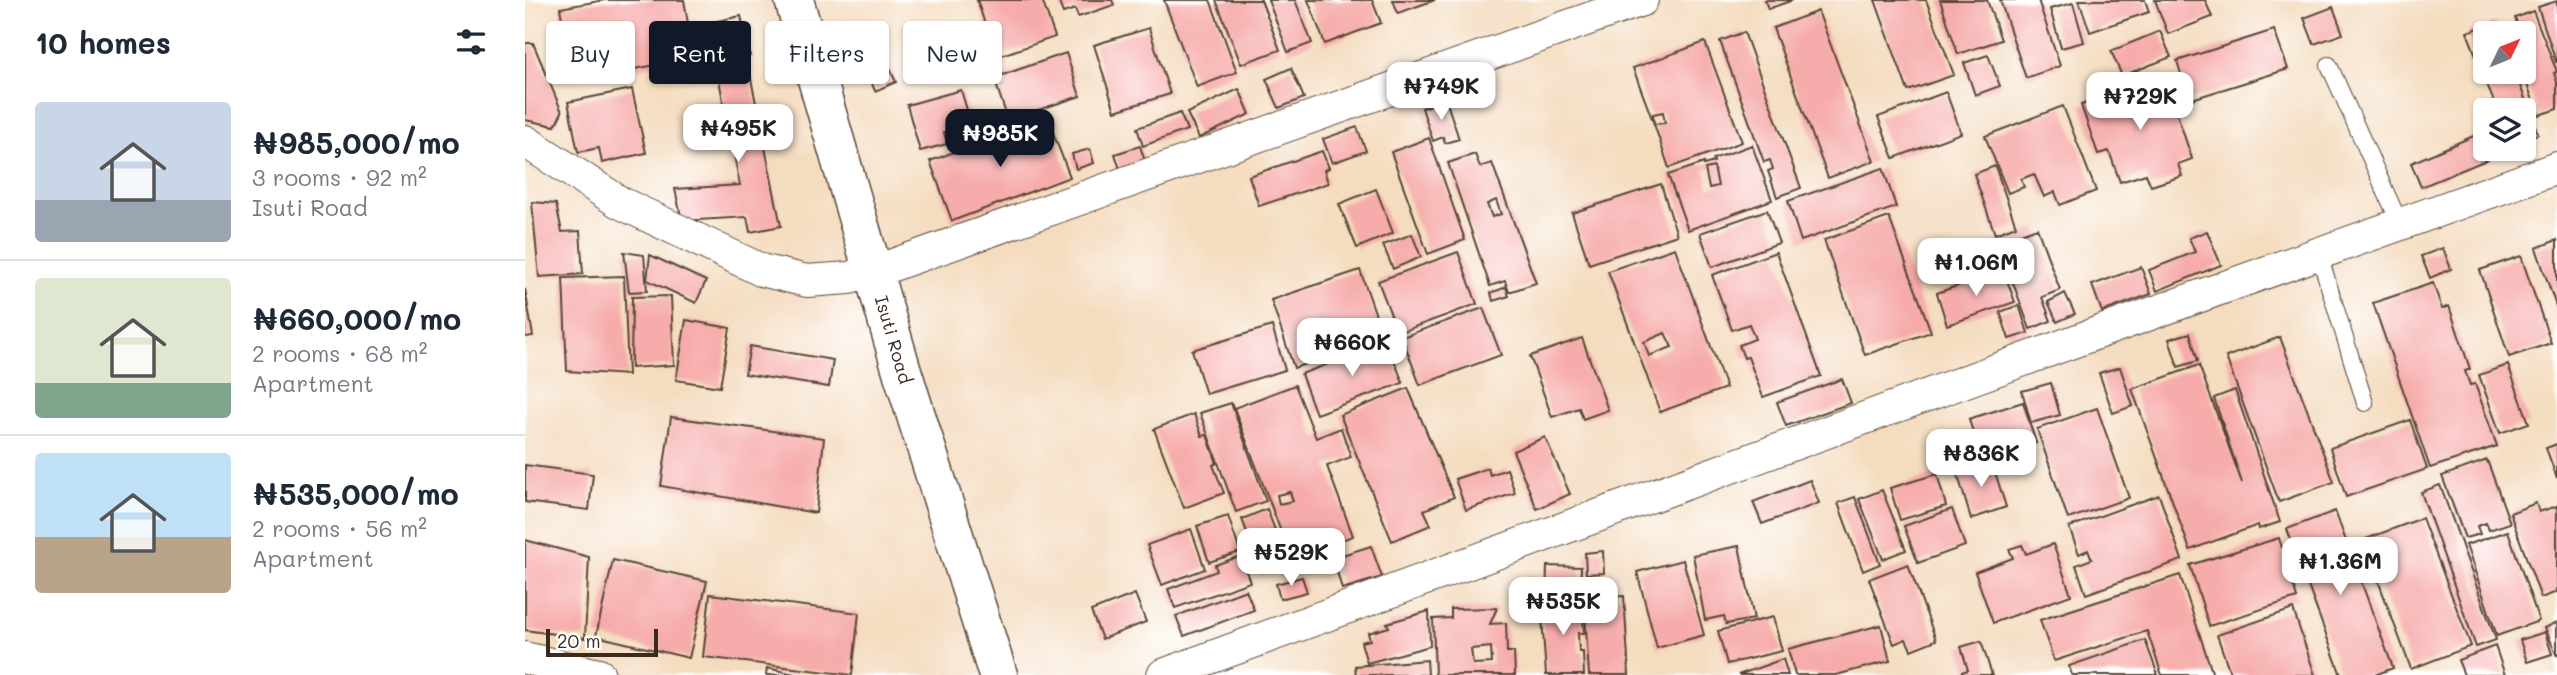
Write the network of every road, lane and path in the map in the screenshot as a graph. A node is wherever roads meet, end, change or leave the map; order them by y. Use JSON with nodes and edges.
{"nodes":[{"id":1,"x":794,"y":0,"type":"edge"},
{"id":2,"x":1641,"y":0,"type":"edge"},
{"id":3,"x":2329,"y":65,"type":"dead end"},
{"id":4,"x":525,"y":141,"type":"edge"},
{"id":5,"x":2557,"y":168,"type":"edge"},
{"id":6,"x":2400,"y":224,"type":"junction"},
{"id":7,"x":2319,"y":254,"type":"junction"},
{"id":8,"x":873,"y":272,"type":"junction"},
{"id":9,"x":2365,"y":403,"type":"dead end"},
{"id":10,"x":525,"y":658,"type":"edge"},
{"id":11,"x":599,"y":675,"type":"edge"},
{"id":12,"x":998,"y":675,"type":"edge"},
{"id":13,"x":1163,"y":675,"type":"edge"}],
"edges":[{"from":1,"to":8,"type":"street","name":"Isuti Road"},
{"from":2,"to":8,"type":"street"},
{"from":3,"to":6,"type":"lane"},
{"from":4,"to":8,"type":"street"},
{"from":5,"to":6,"type":"street"},
{"from":6,"to":7,"type":"street"},
{"from":7,"to":9,"type":"lane"},
{"from":7,"to":13,"type":"street"},
{"from":8,"to":12,"type":"street","name":"Isuti Road"},
{"from":10,"to":11,"type":"street"}]}
